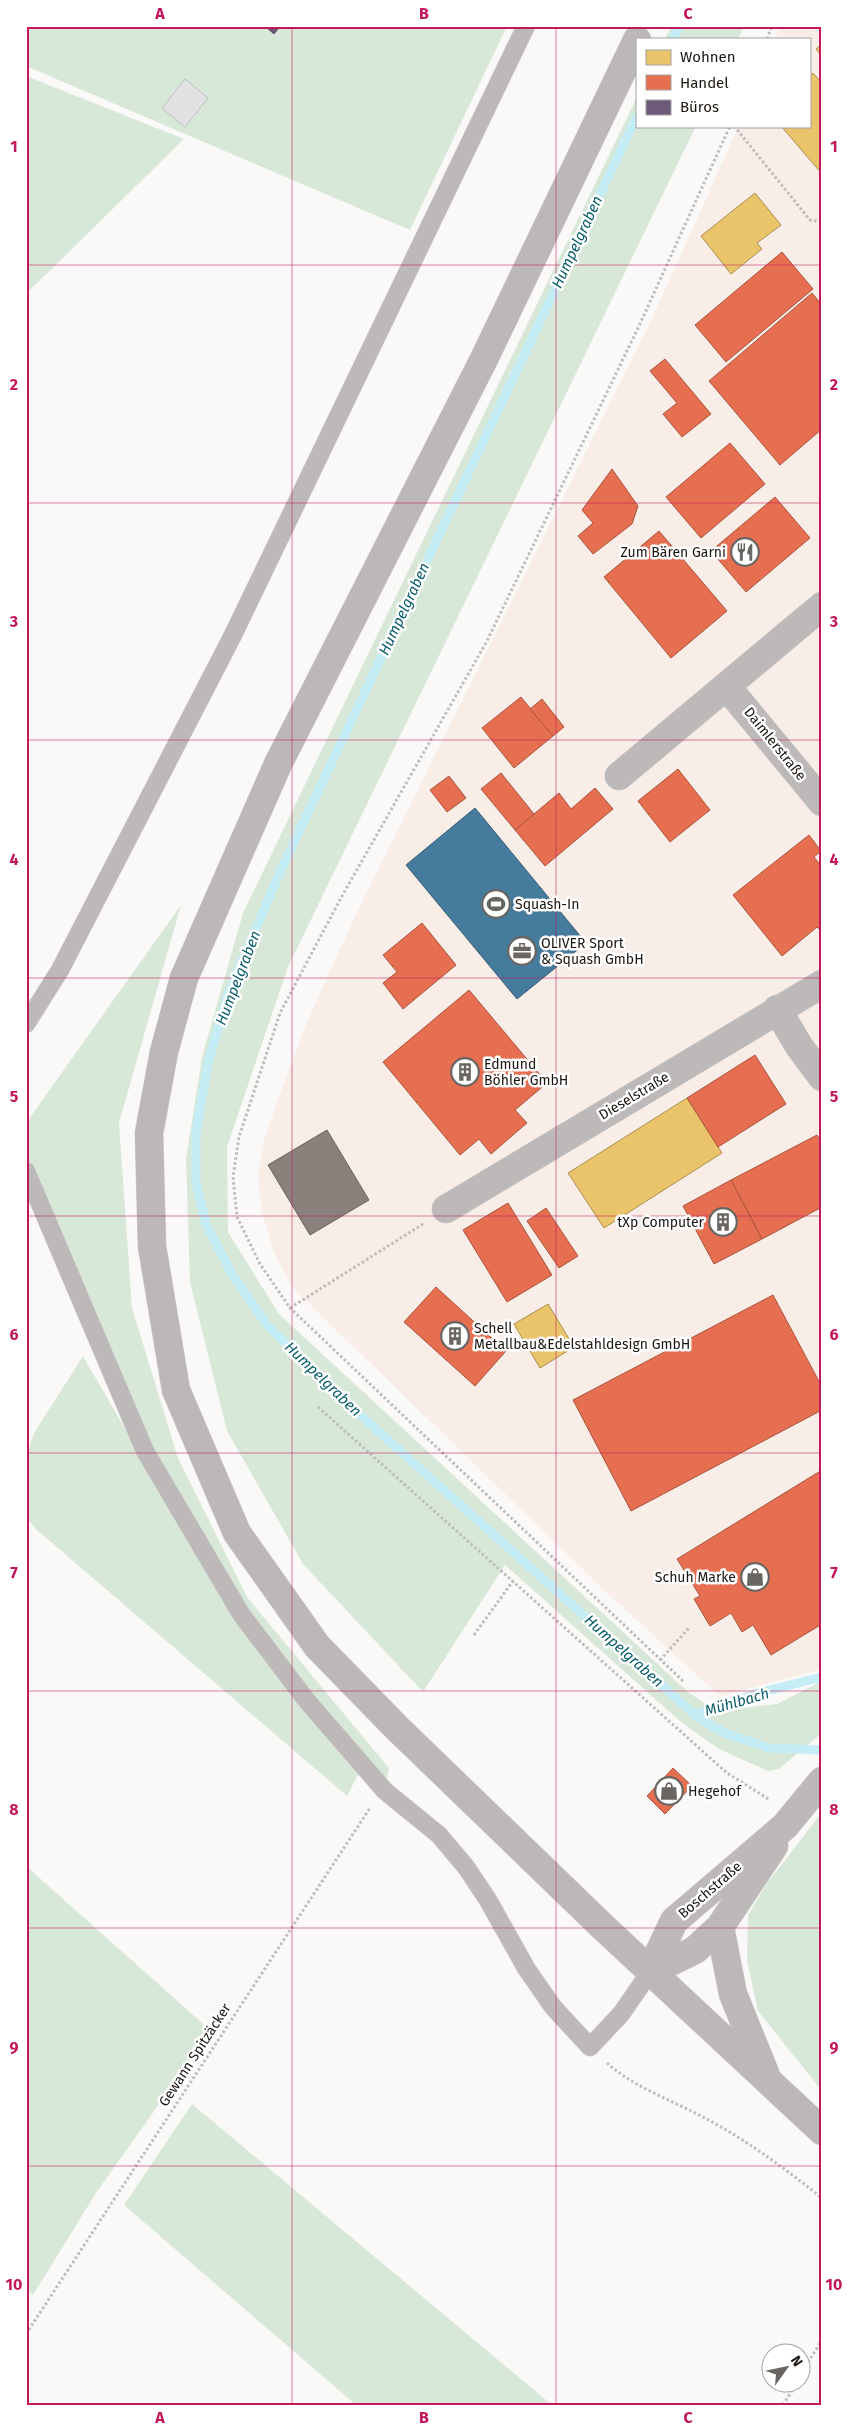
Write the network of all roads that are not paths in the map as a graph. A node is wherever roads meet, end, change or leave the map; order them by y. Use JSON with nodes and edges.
{"nodes":[{"id":1,"x":526,"y":26,"type":"edge"},
{"id":2,"x":643,"y":26,"type":"edge"},
{"id":3,"x":637,"y":38,"type":"edge"},
{"id":4,"x":636,"y":41,"type":"edge"},
{"id":5,"x":822,"y":606,"type":"edge"},
{"id":6,"x":727,"y":687,"type":"junction"},
{"id":7,"x":619,"y":776,"type":"dead end"},
{"id":8,"x":822,"y":802,"type":"edge"},
{"id":9,"x":822,"y":984,"type":"edge"},
{"id":10,"x":777,"y":1010,"type":"junction"},
{"id":11,"x":26,"y":1024,"type":"edge"},
{"id":12,"x":822,"y":1077,"type":"edge"},
{"id":13,"x":26,"y":1171,"type":"edge"},
{"id":14,"x":446,"y":1209,"type":"road end"},
{"id":15,"x":822,"y":1782,"type":"edge"},
{"id":16,"x":789,"y":1821,"type":"junction"},
{"id":17,"x":720,"y":1927,"type":"junction"},
{"id":18,"x":650,"y":1972,"type":"junction"},
{"id":19,"x":768,"y":2079,"type":"junction"},
{"id":20,"x":822,"y":2131,"type":"edge"}],
"edges":[{"from":1,"to":11,"type":"lane"},
{"from":2,"to":3,"type":"main road"},
{"from":4,"to":18,"type":"main road"},
{"from":5,"to":6,"type":"street"},
{"from":6,"to":7,"type":"street"},
{"from":6,"to":8,"type":"street","name":"Daimlerstraße"},
{"from":9,"to":10,"type":"street","name":"Dieselstraße"},
{"from":10,"to":12,"type":"street"},
{"from":10,"to":14,"type":"street","name":"Dieselstraße"},
{"from":13,"to":18,"type":"lane"},
{"from":15,"to":16,"type":"street","name":"Boschstraße"},
{"from":16,"to":17,"type":"street","name":"Boschstraße"},
{"from":16,"to":18,"type":"street","name":"Boschstraße"},
{"from":17,"to":18,"type":"street","name":"Boschstraße"},
{"from":17,"to":19,"type":"main road"},
{"from":18,"to":19,"type":"main road"},
{"from":19,"to":20,"type":"main road"}]}
